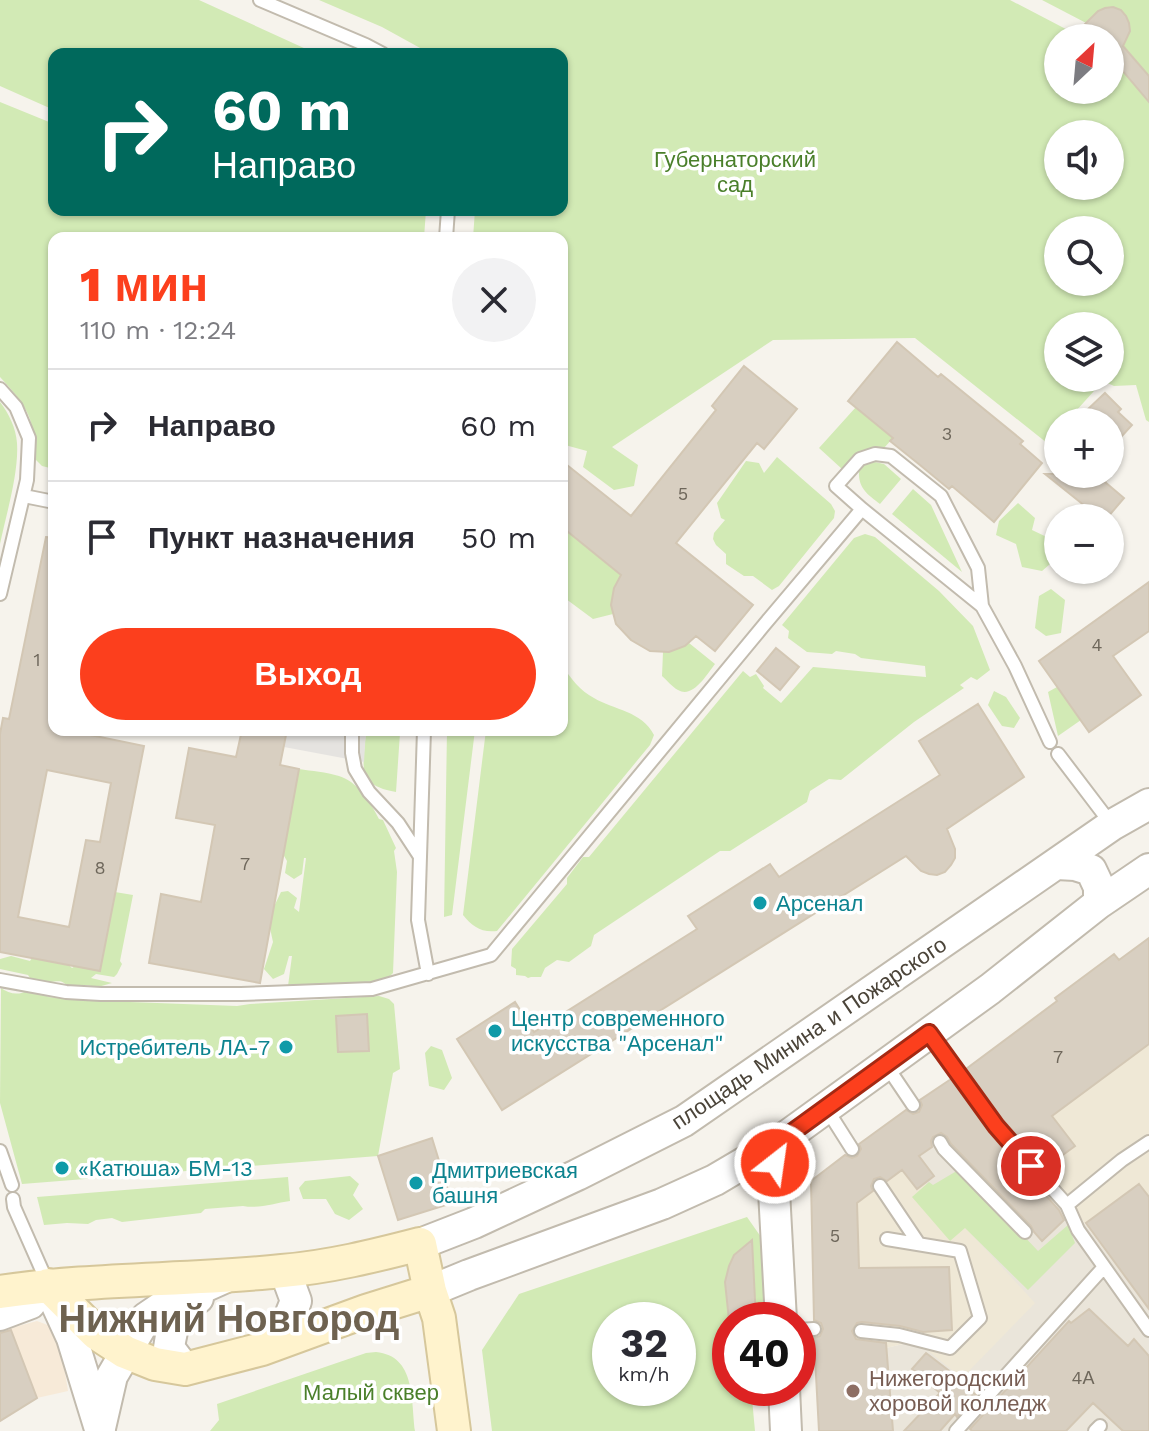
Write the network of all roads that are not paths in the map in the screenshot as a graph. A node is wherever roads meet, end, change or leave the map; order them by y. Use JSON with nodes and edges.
{"nodes":[{"id":1,"x":260,"y":0,"type":"edge"},
{"id":2,"x":372,"y":48,"type":"edge"},
{"id":3,"x":0,"y":389,"type":"edge"},
{"id":4,"x":24,"y":496,"type":"junction"},
{"id":5,"x":48,"y":501,"type":"edge"},
{"id":6,"x":862,"y":509,"type":"junction"},
{"id":7,"x":0,"y":594,"type":"edge"},
{"id":8,"x":982,"y":606,"type":"junction"},
{"id":9,"x":352,"y":736,"type":"edge"},
{"id":10,"x":424,"y":736,"type":"edge"},
{"id":11,"x":1050,"y":742,"type":"dead end"},
{"id":12,"x":1058,"y":754,"type":"dead end"},
{"id":13,"x":1149,"y":804,"type":"edge"},
{"id":14,"x":1112,"y":825,"type":"junction"},
{"id":15,"x":419,"y":855,"type":"junction"},
{"id":16,"x":1057,"y":864,"type":"junction"},
{"id":17,"x":1149,"y":869,"type":"edge"},
{"id":18,"x":1099,"y":903,"type":"junction"},
{"id":19,"x":428,"y":974,"type":"junction"},
{"id":20,"x":0,"y":980,"type":"edge"},
{"id":21,"x":929,"y":1033,"type":"junction"},
{"id":22,"x":886,"y":1065,"type":"junction"},
{"id":23,"x":913,"y":1105,"type":"dead end"},
{"id":24,"x":826,"y":1108,"type":"junction"},
{"id":25,"x":940,"y":1142,"type":"dead end"},
{"id":26,"x":1149,"y":1142,"type":"edge"},
{"id":27,"x":776,"y":1144,"type":"junction"},
{"id":28,"x":852,"y":1149,"type":"dead end"},
{"id":29,"x":0,"y":1151,"type":"edge"},
{"id":30,"x":880,"y":1186,"type":"dead end"},
{"id":31,"x":1067,"y":1205,"type":"junction"},
{"id":32,"x":1025,"y":1232,"type":"dead end"},
{"id":33,"x":887,"y":1239,"type":"dead end"},
{"id":34,"x":420,"y":1244,"type":"junction"},
{"id":35,"x":919,"y":1244,"type":"junction"},
{"id":36,"x":1104,"y":1267,"type":"junction"},
{"id":37,"x":285,"y":1271,"type":"junction"},
{"id":38,"x":229,"y":1276,"type":"junction"},
{"id":39,"x":48,"y":1285,"type":"junction"},
{"id":40,"x":430,"y":1291,"type":"junction"},
{"id":41,"x":0,"y":1292,"type":"edge"},
{"id":42,"x":780,"y":1302,"type":"edge"},
{"id":43,"x":0,"y":1318,"type":"edge"},
{"id":44,"x":1149,"y":1330,"type":"edge"},
{"id":45,"x":861,"y":1331,"type":"dead end"},
{"id":46,"x":262,"y":1349,"type":"junction"},
{"id":47,"x":125,"y":1352,"type":"junction"},
{"id":48,"x":185,"y":1369,"type":"junction"},
{"id":49,"x":785,"y":1406,"type":"edge"},
{"id":50,"x":100,"y":1429,"type":"edge"},
{"id":51,"x":454,"y":1431,"type":"edge"},
{"id":52,"x":786,"y":1431,"type":"edge"},
{"id":53,"x":956,"y":1431,"type":"edge"}],
"edges":[{"from":1,"to":2,"type":"lane"},
{"from":3,"to":4,"type":"lane"},
{"from":4,"to":5,"type":"lane"},
{"from":4,"to":7,"type":"lane"},
{"from":6,"to":8,"type":"lane"},
{"from":6,"to":8,"type":"lane"},
{"from":6,"to":19,"type":"lane"},
{"from":8,"to":11,"type":"lane"},
{"from":9,"to":15,"type":"lane"},
{"from":10,"to":15,"type":"lane"},
{"from":12,"to":14,"type":"lane"},
{"from":13,"to":14,"type":"street","name":"площадь Минина и Пожарского"},
{"from":14,"to":16,"type":"street","name":"площадь Минина и Пожарского"},
{"from":15,"to":19,"type":"lane"},
{"from":16,"to":18,"type":"street"},
{"from":16,"to":34,"type":"street","name":"площадь Минина и Пожарского"},
{"from":17,"to":18,"type":"street"},
{"from":18,"to":21,"type":"street"},
{"from":19,"to":20,"type":"lane"},
{"from":21,"to":22,"type":"street"},
{"from":21,"to":31,"type":"lane"},
{"from":22,"to":23,"type":"lane"},
{"from":22,"to":24,"type":"street"},
{"from":24,"to":27,"type":"street"},
{"from":24,"to":28,"type":"lane"},
{"from":25,"to":32,"type":"lane"},
{"from":26,"to":31,"type":"lane"},
{"from":27,"to":40,"type":"street"},
{"from":27,"to":42,"type":"street"},
{"from":29,"to":39,"type":"lane"},
{"from":30,"to":35,"type":"lane"},
{"from":31,"to":36,"type":"lane"},
{"from":33,"to":35,"type":"lane"},
{"from":34,"to":37,"type":"main road","name":"площадь Минина и Пожарского"},
{"from":34,"to":40,"type":"main road"},
{"from":35,"to":45,"type":"lane"},
{"from":36,"to":44,"type":"lane"},
{"from":36,"to":53,"type":"lane"},
{"from":37,"to":38,"type":"main road","name":"площадь Минина и Пожарского"},
{"from":37,"to":46,"type":"street"},
{"from":38,"to":39,"type":"main road","name":"площадь Минина и Пожарского"},
{"from":38,"to":47,"type":"street","name":"площадь Минина и Пожарского"},
{"from":38,"to":48,"type":"street"},
{"from":39,"to":41,"type":"main road"},
{"from":39,"to":43,"type":"street"},
{"from":39,"to":47,"type":"main road"},
{"from":39,"to":50,"type":"street","name":"площадь Минина и Пожарского"},
{"from":40,"to":46,"type":"main road"},
{"from":40,"to":51,"type":"main road"},
{"from":46,"to":48,"type":"main road"},
{"from":47,"to":48,"type":"main road"},
{"from":47,"to":50,"type":"street","name":"площадь Минина и Пожарского"},
{"from":49,"to":52,"type":"street"}]}
